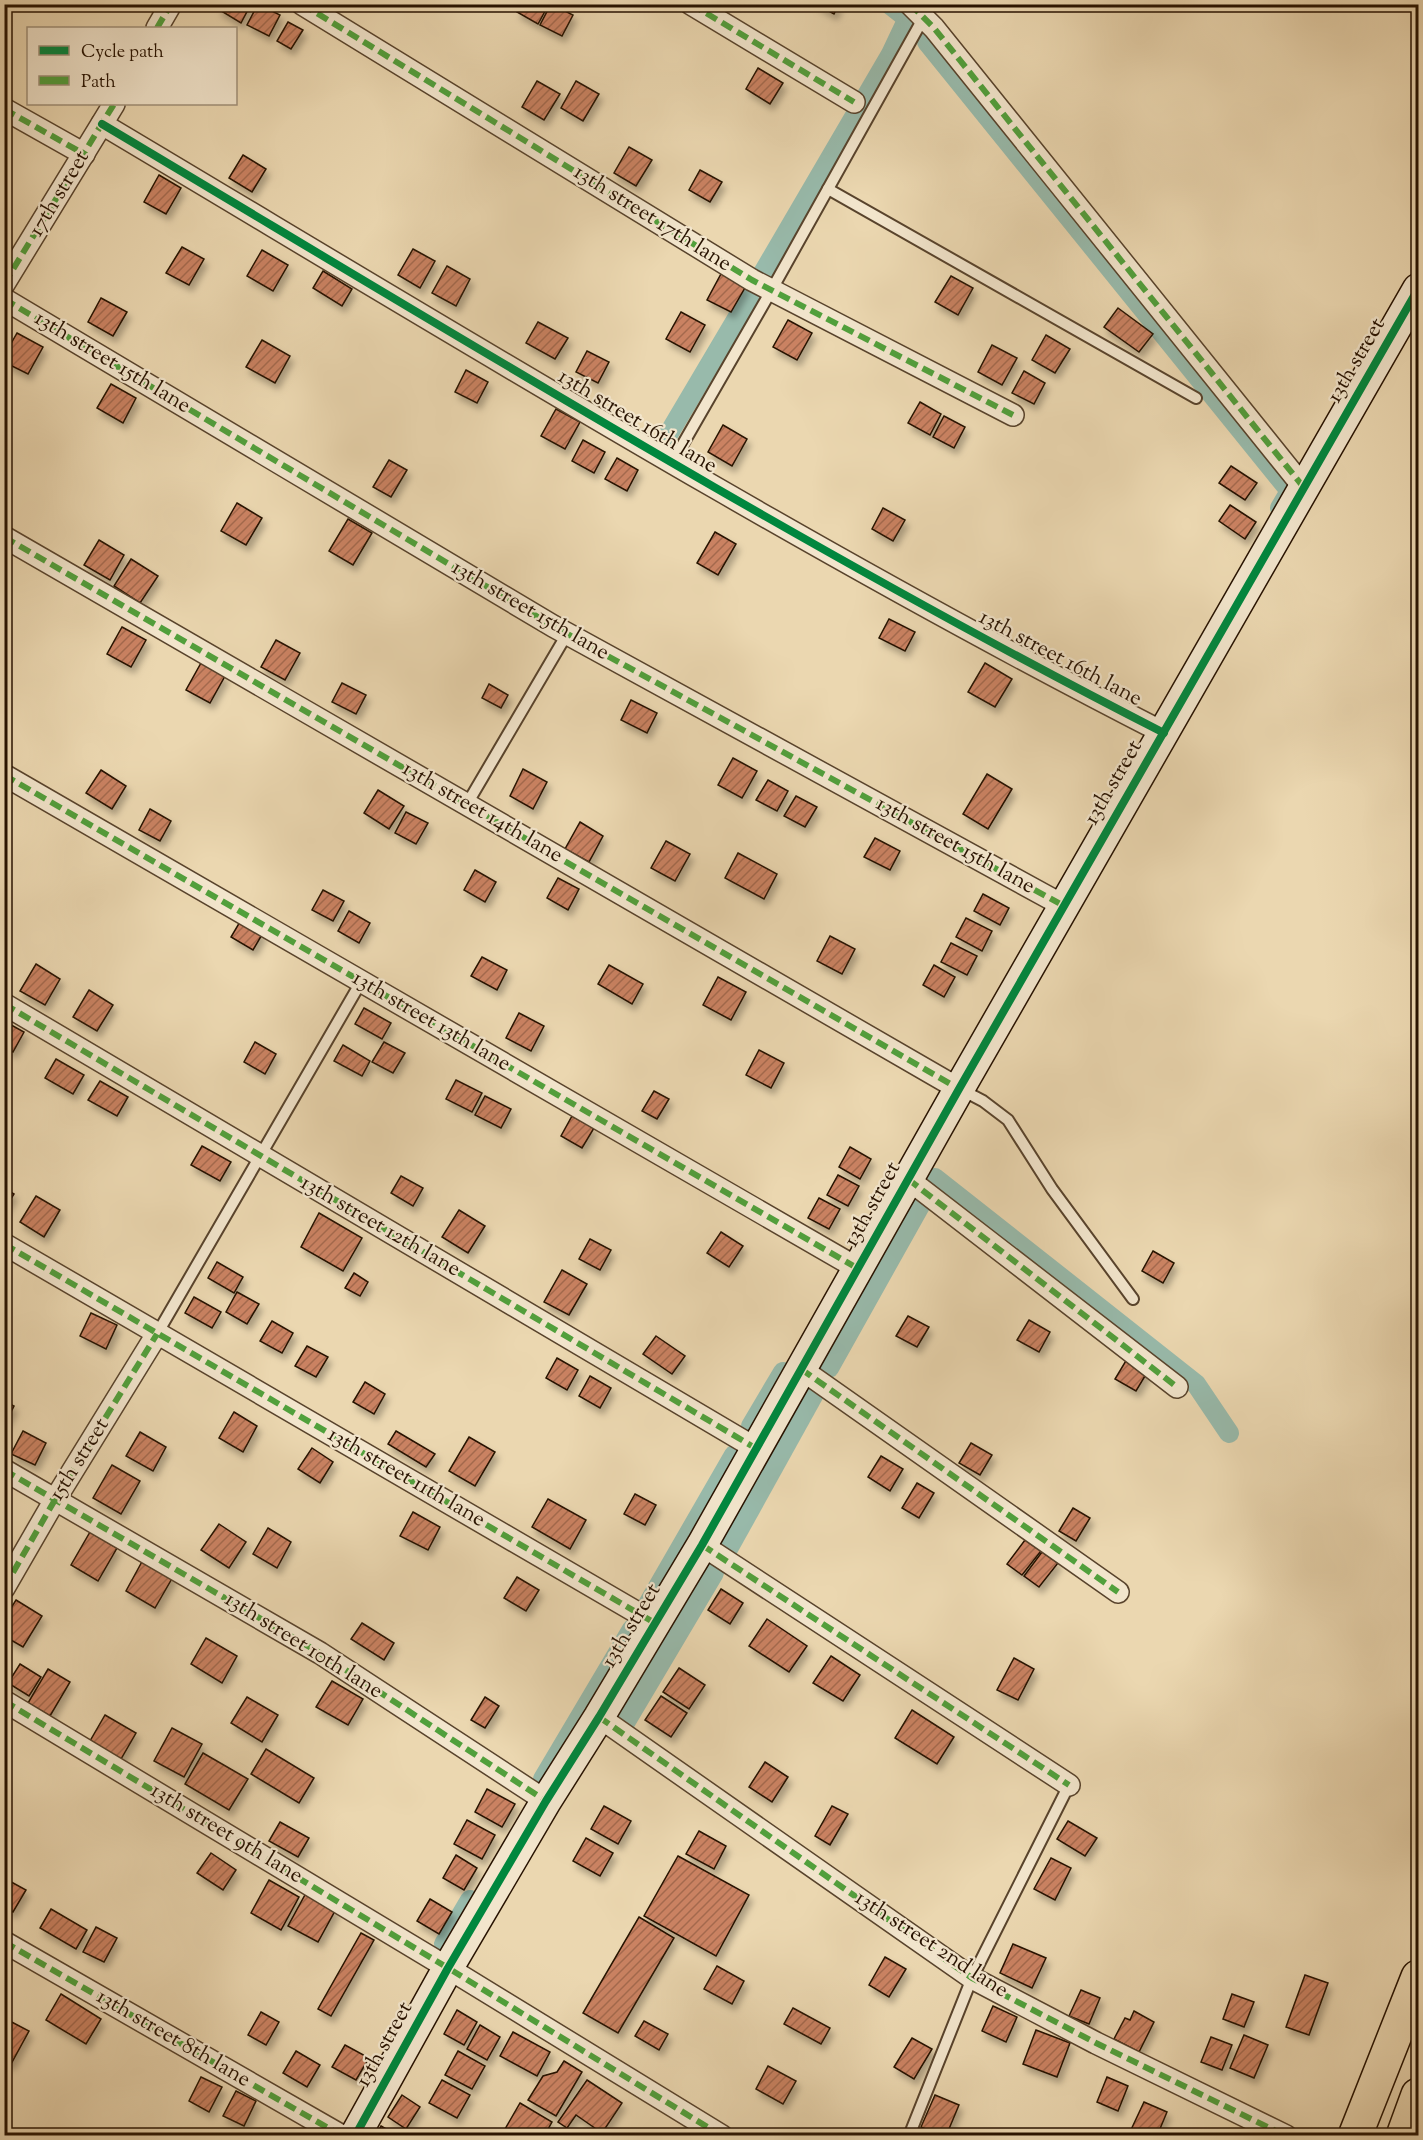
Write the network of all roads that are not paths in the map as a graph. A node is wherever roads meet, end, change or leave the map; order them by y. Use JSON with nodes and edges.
{"nodes":[{"id":1,"x":171,"y":4,"type":"edge"},
{"id":2,"x":302,"y":4,"type":"edge"},
{"id":3,"x":691,"y":4,"type":"edge"},
{"id":4,"x":917,"y":11,"type":"edge"},
{"id":5,"x":159,"y":27,"type":"edge"},
{"id":6,"x":854,"y":102,"type":"dead end"},
{"id":7,"x":113,"y":105,"type":"edge"},
{"id":8,"x":4,"y":109,"type":"edge"},
{"id":9,"x":102,"y":124,"type":"junction"},
{"id":10,"x":84,"y":154,"type":"junction"},
{"id":11,"x":828,"y":189,"type":"junction"},
{"id":12,"x":4,"y":284,"type":"edge"},
{"id":13,"x":1419,"y":289,"type":"edge"},
{"id":14,"x":771,"y":291,"type":"junction"},
{"id":15,"x":4,"y":299,"type":"edge"},
{"id":16,"x":1196,"y":398,"type":"dead end"},
{"id":17,"x":1013,"y":415,"type":"dead end"},
{"id":18,"x":672,"y":463,"type":"junction"},
{"id":19,"x":1305,"y":489,"type":"junction"},
{"id":20,"x":4,"y":537,"type":"edge"},
{"id":21,"x":567,"y":634,"type":"junction"},
{"id":22,"x":1164,"y":734,"type":"junction"},
{"id":23,"x":4,"y":775,"type":"edge"},
{"id":24,"x":467,"y":804,"type":"junction"},
{"id":25,"x":1064,"y":906,"type":"junction"},
{"id":26,"x":361,"y":982,"type":"junction"},
{"id":27,"x":4,"y":1004,"type":"edge"},
{"id":28,"x":959,"y":1089,"type":"junction"},
{"id":29,"x":259,"y":1156,"type":"junction"},
{"id":30,"x":908,"y":1179,"type":"junction"},
{"id":31,"x":4,"y":1244,"type":"edge"},
{"id":32,"x":857,"y":1268,"type":"junction"},
{"id":33,"x":1132,"y":1299,"type":"dead end"},
{"id":34,"x":157,"y":1334,"type":"junction"},
{"id":35,"x":801,"y":1369,"type":"junction"},
{"id":36,"x":1177,"y":1386,"type":"dead end"},
{"id":37,"x":757,"y":1449,"type":"junction"},
{"id":38,"x":4,"y":1470,"type":"edge"},
{"id":39,"x":56,"y":1498,"type":"junction"},
{"id":40,"x":702,"y":1545,"type":"junction"},
{"id":41,"x":4,"y":1588,"type":"edge"},
{"id":42,"x":1118,"y":1592,"type":"dead end"},
{"id":43,"x":655,"y":1623,"type":"junction"},
{"id":44,"x":4,"y":1701,"type":"edge"},
{"id":45,"x":599,"y":1717,"type":"junction"},
{"id":46,"x":1069,"y":1785,"type":"joint"},
{"id":47,"x":546,"y":1801,"type":"junction"},
{"id":48,"x":4,"y":1942,"type":"edge"},
{"id":49,"x":448,"y":1968,"type":"junction"},
{"id":50,"x":1419,"y":1977,"type":"edge"},
{"id":51,"x":972,"y":1978,"type":"junction"},
{"id":52,"x":1419,"y":2095,"type":"edge"},
{"id":53,"x":1407,"y":2135,"type":"edge"},
{"id":54,"x":342,"y":2136,"type":"edge"},
{"id":55,"x":355,"y":2136,"type":"edge"},
{"id":56,"x":722,"y":2136,"type":"edge"},
{"id":57,"x":909,"y":2136,"type":"edge"},
{"id":58,"x":1286,"y":2136,"type":"edge"},
{"id":59,"x":1355,"y":2136,"type":"edge"}],
"edges":[{"from":1,"to":5,"type":"street"},
{"from":2,"to":14,"type":"street","name":"13th street 17th lane"},
{"from":3,"to":6,"type":"street"},
{"from":4,"to":11,"type":"lane"},
{"from":4,"to":19,"type":"street"},
{"from":7,"to":9,"type":"street","name":"17th street"},
{"from":8,"to":10,"type":"street"},
{"from":9,"to":10,"type":"street","name":"17th street"},
{"from":9,"to":18,"type":"street","name":"13th street 16th lane"},
{"from":10,"to":12,"type":"street","name":"17th street"},
{"from":11,"to":14,"type":"lane"},
{"from":11,"to":16,"type":"lane"},
{"from":13,"to":19,"type":"street","name":"13th street"},
{"from":14,"to":17,"type":"street","name":"13th street 17th lane"},
{"from":14,"to":18,"type":"lane"},
{"from":15,"to":21,"type":"street","name":"13th street 15th lane"},
{"from":18,"to":22,"type":"street","name":"13th street 16th lane"},
{"from":19,"to":22,"type":"street","name":"13th street"},
{"from":20,"to":24,"type":"street","name":"13th street 14th lane"},
{"from":21,"to":24,"type":"lane"},
{"from":21,"to":25,"type":"street","name":"13th street 15th lane"},
{"from":22,"to":25,"type":"street","name":"13th street"},
{"from":23,"to":26,"type":"street","name":"13th street 13th lane"},
{"from":24,"to":28,"type":"street","name":"13th street 14th lane"},
{"from":25,"to":28,"type":"street","name":"13th street"},
{"from":26,"to":29,"type":"lane"},
{"from":26,"to":32,"type":"street","name":"13th street 13th lane"},
{"from":27,"to":29,"type":"street","name":"13th street 12th lane"},
{"from":28,"to":30,"type":"street","name":"13th street"},
{"from":28,"to":33,"type":"lane"},
{"from":29,"to":34,"type":"lane"},
{"from":29,"to":37,"type":"street","name":"13th street 12th lane"},
{"from":30,"to":32,"type":"street","name":"13th street"},
{"from":30,"to":36,"type":"street"},
{"from":31,"to":34,"type":"street","name":"13th street 11th lane"},
{"from":32,"to":35,"type":"street","name":"13th street"},
{"from":34,"to":39,"type":"street","name":"15th street"},
{"from":34,"to":43,"type":"street","name":"13th street 11th lane"},
{"from":35,"to":37,"type":"street","name":"13th street"},
{"from":35,"to":42,"type":"street"},
{"from":37,"to":40,"type":"street","name":"13th street"},
{"from":38,"to":39,"type":"street","name":"13th street 10th lane"},
{"from":39,"to":41,"type":"street","name":"15th street"},
{"from":39,"to":47,"type":"street","name":"13th street 10th lane"},
{"from":40,"to":43,"type":"street","name":"13th street"},
{"from":40,"to":46,"type":"street"},
{"from":43,"to":45,"type":"street","name":"13th street"},
{"from":44,"to":49,"type":"street","name":"13th street 9th lane"},
{"from":45,"to":47,"type":"street","name":"13th street"},
{"from":45,"to":51,"type":"street","name":"13th street 2nd lane"},
{"from":46,"to":51,"type":"lane"},
{"from":47,"to":49,"type":"street","name":"13th street"},
{"from":48,"to":54,"type":"street","name":"13th street 8th lane"},
{"from":49,"to":55,"type":"street","name":"13th street"},
{"from":49,"to":56,"type":"street","name":"13th street 9th lane"},
{"from":50,"to":59,"type":"highway"},
{"from":51,"to":57,"type":"lane"},
{"from":51,"to":58,"type":"street","name":"13th street 2nd lane"},
{"from":52,"to":53,"type":"highway"}]}
